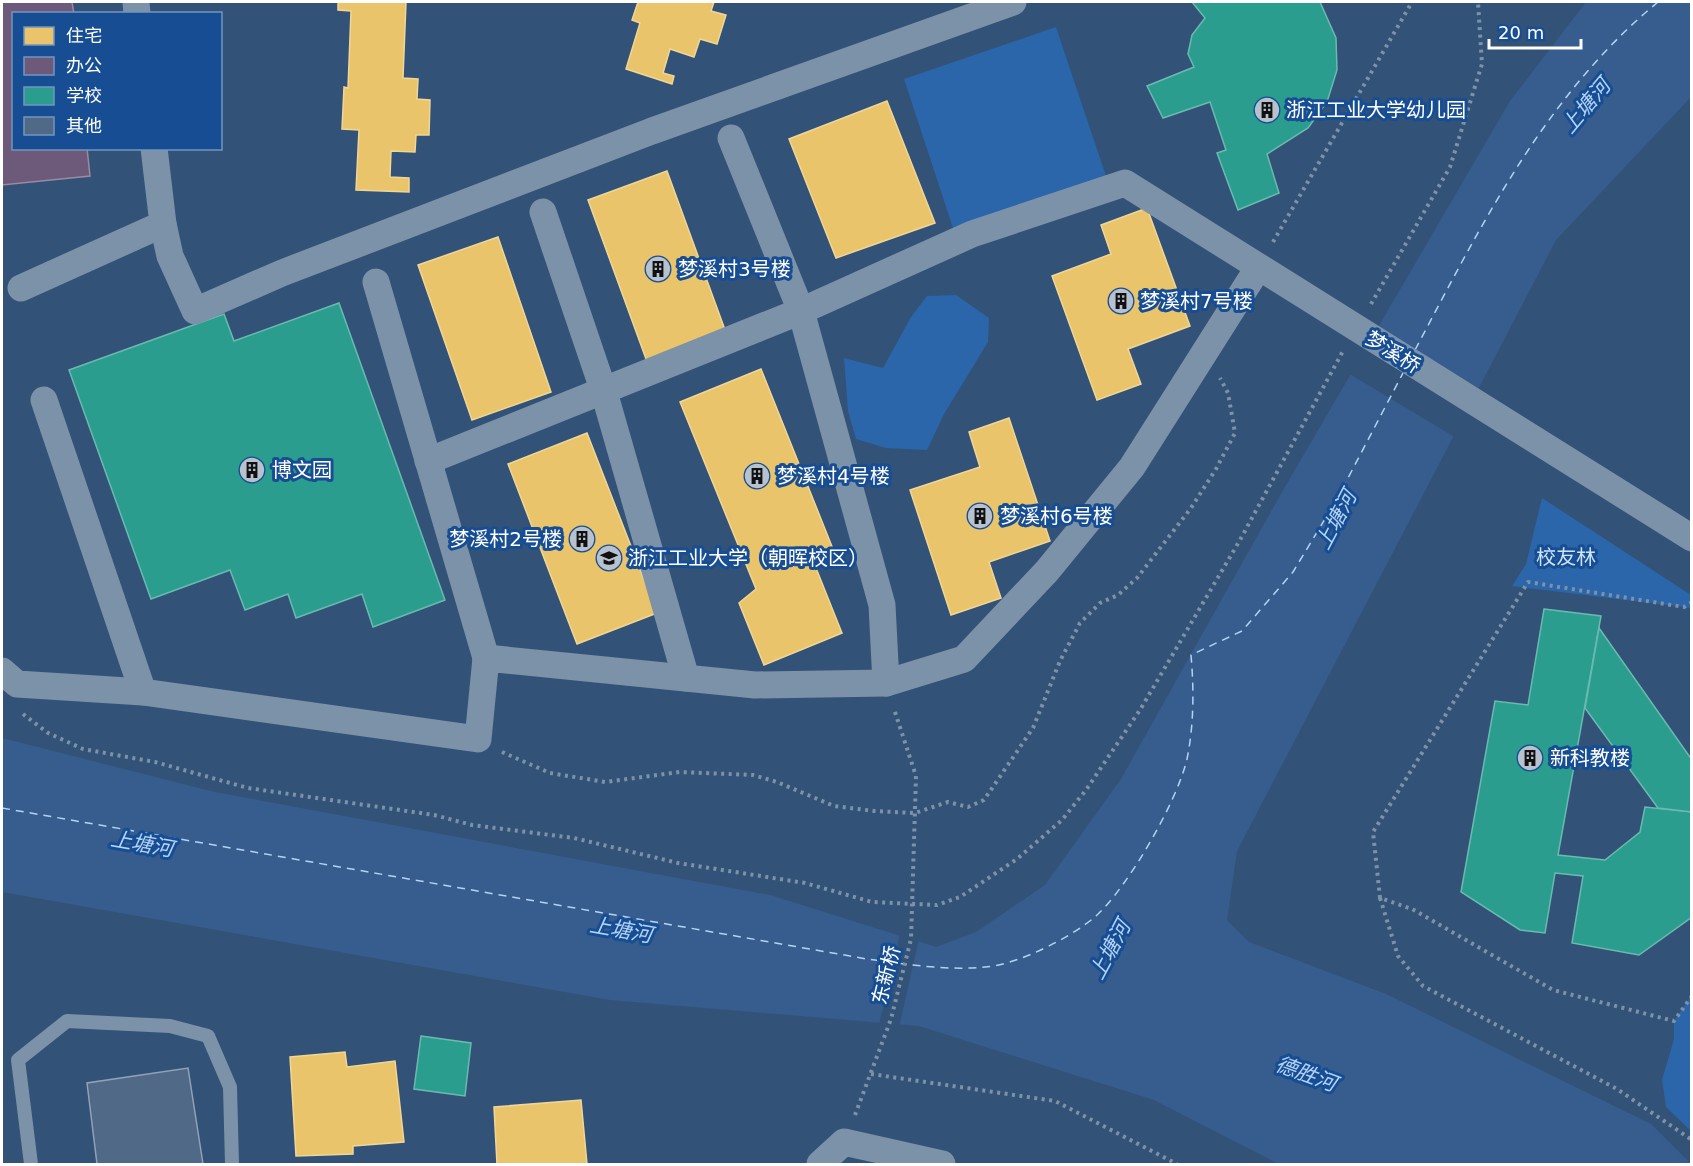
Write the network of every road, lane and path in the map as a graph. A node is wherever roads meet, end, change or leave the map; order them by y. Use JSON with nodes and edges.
{"nodes":[{"id":1,"x":1013,"y":2,"type":"edge"},
{"id":2,"x":1412,"y":2,"type":"edge"},
{"id":3,"x":1478,"y":2,"type":"edge"},
{"id":4,"x":731,"y":138,"type":"dead end"},
{"id":5,"x":154,"y":150,"type":"edge"},
{"id":6,"x":543,"y":212,"type":"dead end"},
{"id":7,"x":163,"y":224,"type":"junction"},
{"id":8,"x":1258,"y":268,"type":"junction"},
{"id":9,"x":376,"y":282,"type":"dead end"},
{"id":10,"x":21,"y":288,"type":"dead end"},
{"id":11,"x":1370,"y":307,"type":"dead end"},
{"id":12,"x":801,"y":311,"type":"junction"},
{"id":13,"x":1348,"y":343,"type":"dead end"},
{"id":14,"x":1206,"y":350,"type":"junction"},
{"id":15,"x":604,"y":392,"type":"junction"},
{"id":16,"x":44,"y":400,"type":"dead end"},
{"id":17,"x":428,"y":461,"type":"junction"},
{"id":18,"x":1692,"y":538,"type":"edge"},
{"id":19,"x":1692,"y":602,"type":"edge"},
{"id":20,"x":486,"y":658,"type":"junction"},
{"id":21,"x":2,"y":671,"type":"edge"},
{"id":22,"x":686,"y":678,"type":"junction"},
{"id":23,"x":886,"y":683,"type":"junction"},
{"id":24,"x":143,"y":692,"type":"junction"},
{"id":25,"x":18,"y":711,"type":"dead end"},
{"id":26,"x":478,"y":739,"type":"junction"},
{"id":27,"x":915,"y":813,"type":"junction"},
{"id":28,"x":1380,"y":898,"type":"junction"},
{"id":29,"x":912,"y":905,"type":"junction"},
{"id":30,"x":1692,"y":996,"type":"edge"},
{"id":31,"x":871,"y":1074,"type":"junction"},
{"id":32,"x":1692,"y":1140,"type":"edge"},
{"id":33,"x":844,"y":1142,"type":"junction"},
{"id":34,"x":31,"y":1164,"type":"edge"},
{"id":35,"x":232,"y":1164,"type":"edge"},
{"id":36,"x":820,"y":1164,"type":"edge"},
{"id":37,"x":942,"y":1164,"type":"edge"},
{"id":38,"x":1177,"y":1164,"type":"edge"}],
"edges":[{"from":1,"to":7,"type":"street"},
{"from":2,"to":8,"type":"path"},
{"from":3,"to":11,"type":"path"},
{"from":4,"to":12,"type":"street"},
{"from":5,"to":7,"type":"street"},
{"from":6,"to":15,"type":"street"},
{"from":7,"to":10,"type":"street"},
{"from":8,"to":12,"type":"street","name":"梦溪桥"},
{"from":8,"to":14,"type":"street"},
{"from":8,"to":18,"type":"street","name":"梦溪桥"},
{"from":9,"to":17,"type":"street"},
{"from":12,"to":15,"type":"street"},
{"from":12,"to":23,"type":"street"},
{"from":13,"to":29,"type":"path"},
{"from":14,"to":23,"type":"street"},
{"from":14,"to":27,"type":"path"},
{"from":15,"to":17,"type":"street"},
{"from":15,"to":22,"type":"street"},
{"from":16,"to":24,"type":"street"},
{"from":17,"to":20,"type":"street"},
{"from":19,"to":28,"type":"path"},
{"from":20,"to":22,"type":"street"},
{"from":20,"to":26,"type":"street"},
{"from":21,"to":24,"type":"street"},
{"from":22,"to":23,"type":"street"},
{"from":23,"to":27,"type":"path","name":"东新桥"},
{"from":24,"to":26,"type":"street"},
{"from":25,"to":29,"type":"path"},
{"from":26,"to":27,"type":"path"},
{"from":27,"to":29,"type":"path","name":"东新桥"},
{"from":28,"to":30,"type":"path"},
{"from":28,"to":32,"type":"path"},
{"from":29,"to":31,"type":"path","name":"东新桥"},
{"from":31,"to":33,"type":"path","name":"东新桥"},
{"from":31,"to":38,"type":"path"},
{"from":33,"to":36,"type":"street"},
{"from":33,"to":37,"type":"street"},
{"from":34,"to":35,"type":"lane"}]}
